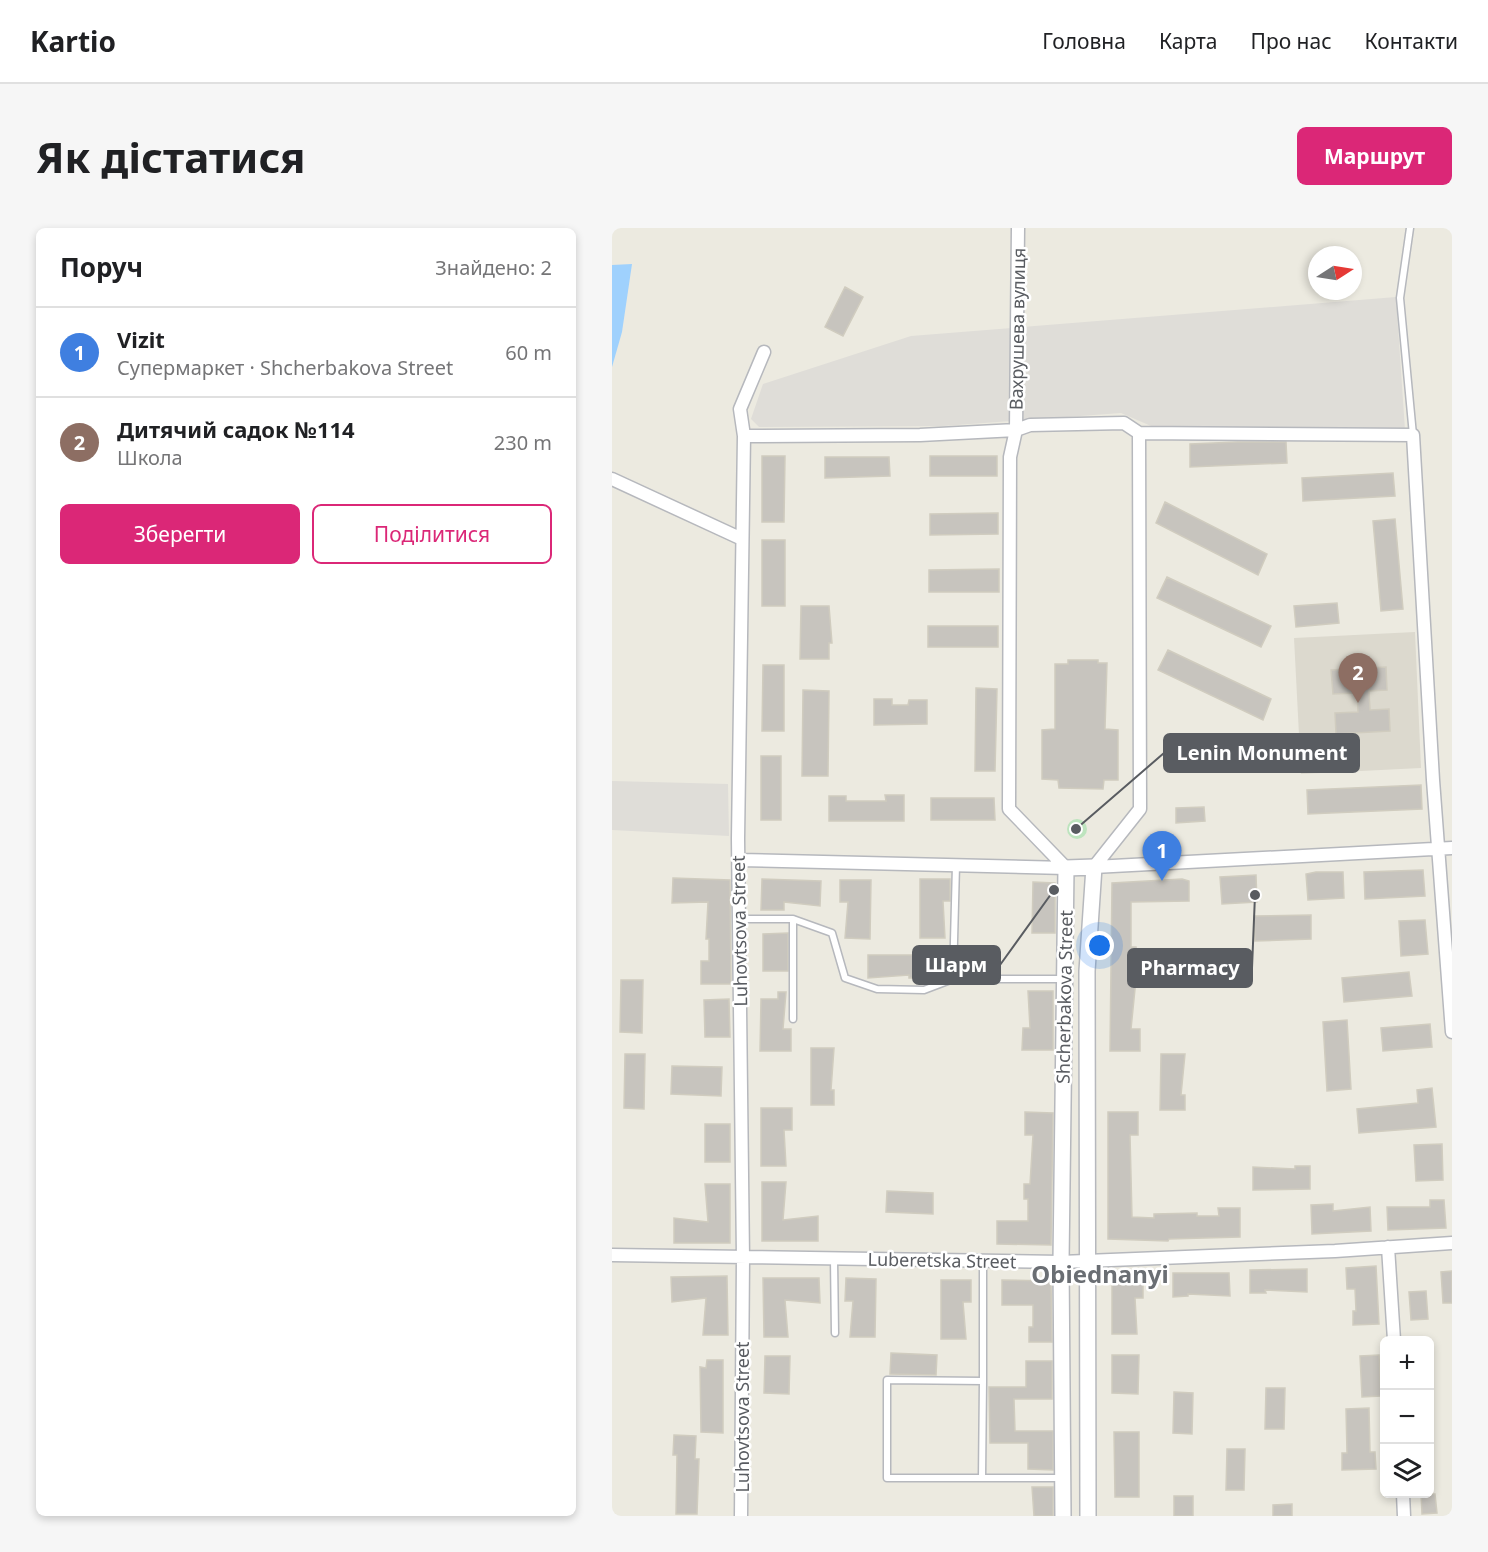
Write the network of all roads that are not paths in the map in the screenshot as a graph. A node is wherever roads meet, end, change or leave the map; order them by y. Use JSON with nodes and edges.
{"nodes":[{"id":1,"x":1018,"y":228,"type":"edge"},
{"id":2,"x":1410,"y":228,"type":"edge"},
{"id":3,"x":764,"y":352,"type":"dead end"},
{"id":4,"x":1016,"y":430,"type":"junction"},
{"id":5,"x":1139,"y":433,"type":"junction"},
{"id":6,"x":1413,"y":435,"type":"junction"},
{"id":7,"x":744,"y":436,"type":"junction"},
{"id":8,"x":612,"y":479,"type":"edge"},
{"id":9,"x":742,"y":539,"type":"junction"},
{"id":10,"x":1452,"y":848,"type":"edge"},
{"id":11,"x":1438,"y":849,"type":"junction"},
{"id":12,"x":738,"y":860,"type":"junction"},
{"id":13,"x":956,"y":866,"type":"junction"},
{"id":14,"x":1094,"y":867,"type":"junction"},
{"id":15,"x":1065,"y":868,"type":"junction"},
{"id":16,"x":739,"y":919,"type":"junction"},
{"id":17,"x":793,"y":919,"type":"junction"},
{"id":18,"x":954,"y":979,"type":"junction"},
{"id":19,"x":1064,"y":979,"type":"junction"},
{"id":20,"x":793,"y":1019,"type":"dead end"},
{"id":21,"x":1452,"y":1032,"type":"edge"},
{"id":22,"x":1452,"y":1243,"type":"edge"},
{"id":23,"x":1388,"y":1247,"type":"junction"},
{"id":24,"x":612,"y":1255,"type":"edge"},
{"id":25,"x":743,"y":1258,"type":"junction"},
{"id":26,"x":834,"y":1260,"type":"junction"},
{"id":27,"x":1086,"y":1260,"type":"junction"},
{"id":28,"x":983,"y":1261,"type":"junction"},
{"id":29,"x":1061,"y":1262,"type":"junction"},
{"id":30,"x":835,"y":1333,"type":"dead end"},
{"id":31,"x":1394,"y":1336,"type":"edge"},
{"id":32,"x":983,"y":1381,"type":"junction"},
{"id":33,"x":982,"y":1478,"type":"junction"},
{"id":34,"x":1063,"y":1478,"type":"junction"},
{"id":35,"x":1403,"y":1498,"type":"edge"},
{"id":36,"x":741,"y":1516,"type":"edge"},
{"id":37,"x":1063,"y":1516,"type":"edge"},
{"id":38,"x":1088,"y":1516,"type":"edge"},
{"id":39,"x":1404,"y":1516,"type":"edge"}],
"edges":[{"from":1,"to":4,"type":"street","name":"Вахрушева вулиця"},
{"from":2,"to":6,"type":"lane"},
{"from":3,"to":7,"type":"street","name":"Luhovtsova Street"},
{"from":4,"to":5,"type":"street"},
{"from":4,"to":7,"type":"street"},
{"from":4,"to":15,"type":"street"},
{"from":5,"to":6,"type":"street"},
{"from":5,"to":14,"type":"street"},
{"from":6,"to":11,"type":"street"},
{"from":7,"to":9,"type":"street","name":"Luhovtsova Street"},
{"from":8,"to":9,"type":"street"},
{"from":9,"to":12,"type":"street","name":"Luhovtsova Street"},
{"from":10,"to":11,"type":"street"},
{"from":11,"to":14,"type":"street"},
{"from":11,"to":21,"type":"street"},
{"from":12,"to":13,"type":"street"},
{"from":12,"to":16,"type":"street","name":"Luhovtsova Street"},
{"from":13,"to":15,"type":"street"},
{"from":13,"to":18,"type":"lane"},
{"from":14,"to":15,"type":"street"},
{"from":14,"to":27,"type":"street","name":"Shcherbakova Street"},
{"from":15,"to":19,"type":"street","name":"Shcherbakova Street"},
{"from":16,"to":17,"type":"lane"},
{"from":16,"to":25,"type":"street","name":"Luhovtsova Street"},
{"from":17,"to":18,"type":"lane"},
{"from":17,"to":20,"type":"lane"},
{"from":18,"to":19,"type":"lane"},
{"from":19,"to":29,"type":"street","name":"Shcherbakova Street"},
{"from":22,"to":23,"type":"street","name":"Luberetska Street"},
{"from":23,"to":27,"type":"street","name":"Luberetska Street"},
{"from":23,"to":31,"type":"street"},
{"from":24,"to":25,"type":"street","name":"Luberetska Street"},
{"from":25,"to":26,"type":"street","name":"Luberetska Street"},
{"from":25,"to":36,"type":"street","name":"Luhovtsova Street"},
{"from":26,"to":28,"type":"street","name":"Luberetska Street"},
{"from":26,"to":30,"type":"lane"},
{"from":27,"to":29,"type":"street","name":"Luberetska Street"},
{"from":27,"to":38,"type":"street","name":"Shcherbakova Street"},
{"from":28,"to":29,"type":"street","name":"Luberetska Street"},
{"from":28,"to":32,"type":"lane"},
{"from":29,"to":34,"type":"street","name":"Shcherbakova Street"},
{"from":32,"to":33,"type":"lane"},
{"from":32,"to":33,"type":"lane"},
{"from":33,"to":34,"type":"lane"},
{"from":34,"to":37,"type":"street","name":"Shcherbakova Street"},
{"from":35,"to":39,"type":"street"}]}
